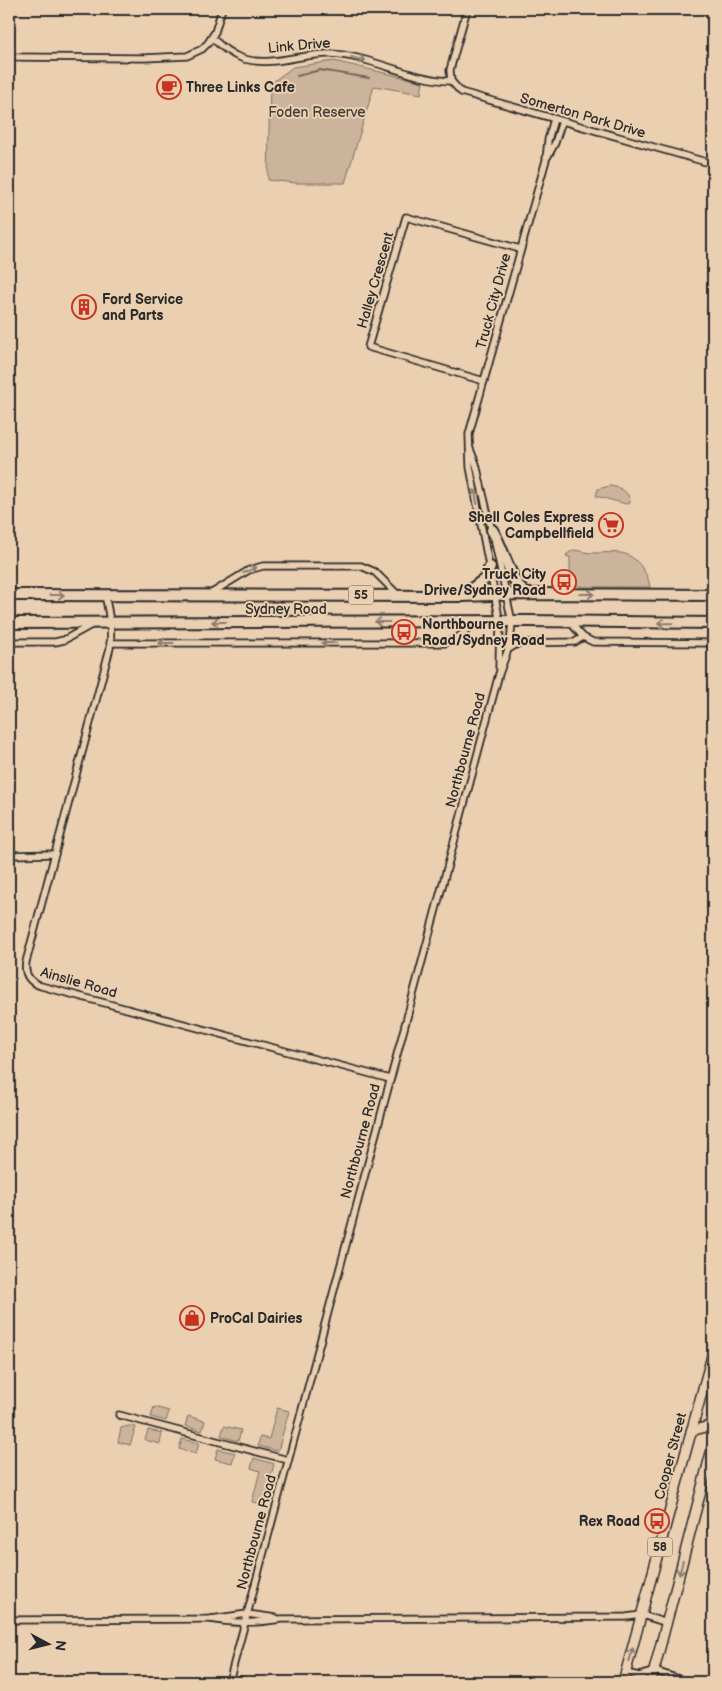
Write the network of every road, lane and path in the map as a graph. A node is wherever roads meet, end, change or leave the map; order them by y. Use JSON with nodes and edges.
{"nodes":[{"id":1,"x":222,"y":9,"type":"edge"},
{"id":2,"x":467,"y":9,"type":"edge"},
{"id":3,"x":210,"y":41,"type":"junction"},
{"id":4,"x":9,"y":57,"type":"edge"},
{"id":5,"x":451,"y":81,"type":"junction"},
{"id":6,"x":554,"y":119,"type":"junction"},
{"id":7,"x":562,"y":121,"type":"junction"},
{"id":8,"x":546,"y":160,"type":"junction"},
{"id":9,"x":713,"y":164,"type":"edge"},
{"id":10,"x":520,"y":249,"type":"junction"},
{"id":11,"x":484,"y":381,"type":"junction"},
{"id":12,"x":470,"y":449,"type":"junction"},
{"id":13,"x":492,"y":530,"type":"junction"},
{"id":14,"x":490,"y":567,"type":"junction"},
{"id":15,"x":105,"y":594,"type":"junction"},
{"id":16,"x":525,"y":594,"type":"junction"},
{"id":17,"x":713,"y":594,"type":"edge"},
{"id":18,"x":9,"y":595,"type":"edge"},
{"id":19,"x":208,"y":595,"type":"junction"},
{"id":20,"x":399,"y":596,"type":"junction"},
{"id":21,"x":462,"y":596,"type":"junction"},
{"id":22,"x":501,"y":596,"type":"junction"},
{"id":23,"x":110,"y":622,"type":"junction"},
{"id":24,"x":476,"y":622,"type":"junction"},
{"id":25,"x":512,"y":622,"type":"junction"},
{"id":26,"x":570,"y":622,"type":"junction"},
{"id":27,"x":9,"y":623,"type":"edge"},
{"id":28,"x":95,"y":623,"type":"junction"},
{"id":29,"x":500,"y":623,"type":"junction"},
{"id":30,"x":713,"y":623,"type":"edge"},
{"id":31,"x":583,"y":637,"type":"junction"},
{"id":32,"x":9,"y":642,"type":"edge"},
{"id":33,"x":110,"y":643,"type":"junction"},
{"id":34,"x":713,"y":643,"type":"edge"},
{"id":35,"x":508,"y":650,"type":"junction"},
{"id":36,"x":499,"y":674,"type":"junction"},
{"id":37,"x":55,"y":854,"type":"junction"},
{"id":38,"x":9,"y":855,"type":"edge"},
{"id":39,"x":390,"y":1078,"type":"junction"},
{"id":40,"x":713,"y":1352,"type":"edge"},
{"id":41,"x":119,"y":1415,"type":"dead end"},
{"id":42,"x":713,"y":1425,"type":"edge"},
{"id":43,"x":691,"y":1431,"type":"junction"},
{"id":44,"x":713,"y":1445,"type":"edge"},
{"id":45,"x":288,"y":1460,"type":"junction"},
{"id":46,"x":247,"y":1614,"type":"junction"},
{"id":47,"x":642,"y":1615,"type":"junction"},
{"id":48,"x":211,"y":1619,"type":"junction"},
{"id":49,"x":281,"y":1619,"type":"junction"},
{"id":50,"x":9,"y":1620,"type":"edge"},
{"id":51,"x":244,"y":1623,"type":"junction"},
{"id":52,"x":667,"y":1623,"type":"junction"},
{"id":53,"x":655,"y":1671,"type":"junction"},
{"id":54,"x":626,"y":1673,"type":"junction"},
{"id":55,"x":639,"y":1676,"type":"junction"},
{"id":56,"x":229,"y":1682,"type":"edge"},
{"id":57,"x":623,"y":1682,"type":"edge"},
{"id":58,"x":650,"y":1682,"type":"edge"},
{"id":59,"x":688,"y":1682,"type":"edge"}],
"edges":[{"from":1,"to":3,"type":"street"},
{"from":2,"to":5,"type":"street"},
{"from":3,"to":4,"type":"street"},
{"from":3,"to":5,"type":"street","name":"Link Drive","one_way":true},
{"from":5,"to":6,"type":"street","name":"Somerton Park Drive"},
{"from":6,"to":7,"type":"street","name":"Somerton Park Drive"},
{"from":6,"to":8,"type":"street","name":"Truck City Drive"},
{"from":7,"to":8,"type":"street","name":"Truck City Drive"},
{"from":7,"to":9,"type":"street","name":"Somerton Park Drive"},
{"from":8,"to":10,"type":"street","name":"Truck City Drive"},
{"from":10,"to":11,"type":"street","name":"Truck City Drive"},
{"from":10,"to":11,"type":"street","name":"Halley Crescent"},
{"from":11,"to":12,"type":"street","name":"Truck City Drive"},
{"from":12,"to":13,"type":"street","name":"Truck City Drive"},
{"from":14,"to":12,"type":"street","name":"Truck City Drive","one_way":true},
{"from":13,"to":16,"type":"highway"},
{"from":13,"to":22,"type":"street","name":"Truck City Drive"},
{"from":14,"to":21,"type":"highway"},
{"from":14,"to":22,"type":"street","name":"Truck City Drive"},
{"from":18,"to":15,"type":"highway","name":"Sydney Road","number":"55","one_way":true},
{"from":15,"to":19,"type":"highway","name":"Sydney Road","number":"55"},
{"from":15,"to":23,"type":"street","name":"Ainslie Road"},
{"from":16,"to":17,"type":"highway","name":"Sydney Road","number":"55","one_way":true},
{"from":16,"to":22,"type":"highway","name":"Sydney Road","number":"55"},
{"from":19,"to":20,"type":"highway","name":"Sydney Road","number":"55"},
{"from":19,"to":20,"type":"street","one_way":true},
{"from":20,"to":21,"type":"highway","name":"Sydney Road","number":"55"},
{"from":21,"to":22,"type":"highway","name":"Sydney Road","number":"55"},
{"from":22,"to":25,"type":"street","name":"Truck City Drive"},
{"from":22,"to":29,"type":"street","name":"Truck City Drive"},
{"from":24,"to":23,"type":"highway","name":"Sydney Road","number":"55","one_way":true},
{"from":23,"to":28,"type":"highway","name":"Sydney Road","number":"55"},
{"from":23,"to":33,"type":"street","name":"Ainslie Road"},
{"from":24,"to":29,"type":"highway","name":"Sydney Road","number":"55"},
{"from":24,"to":33,"type":"street","one_way":true},
{"from":25,"to":26,"type":"highway","name":"Sydney Road","number":"55"},
{"from":25,"to":29,"type":"highway","name":"Sydney Road","number":"55"},
{"from":25,"to":35,"type":"street","name":"Northbourne Road"},
{"from":30,"to":26,"type":"highway","name":"Sydney Road","number":"55","one_way":true},
{"from":26,"to":31,"type":"street"},
{"from":27,"to":28,"type":"highway","name":"Sydney Road","number":"55"},
{"from":28,"to":32,"type":"street","name":"Sydney Road"},
{"from":29,"to":36,"type":"street","name":"Northbourne Road"},
{"from":31,"to":34,"type":"street"},
{"from":31,"to":35,"type":"street"},
{"from":33,"to":37,"type":"street","name":"Ainslie Road"},
{"from":35,"to":36,"type":"street","name":"Northbourne Road"},
{"from":36,"to":39,"type":"street","name":"Northbourne Road"},
{"from":37,"to":38,"type":"street"},
{"from":37,"to":39,"type":"street","name":"Ainslie Road"},
{"from":39,"to":45,"type":"street","name":"Northbourne Road"},
{"from":40,"to":43,"type":"main road","name":"Cooper Street","number":"58"},
{"from":41,"to":45,"type":"street"},
{"from":42,"to":43,"type":"main road"},
{"from":43,"to":47,"type":"main road","name":"Cooper Street","number":"58"},
{"from":44,"to":52,"type":"main road","number":"58","one_way":true},
{"from":45,"to":46,"type":"street","name":"Northbourne Road"},
{"from":46,"to":48,"type":"street"},
{"from":46,"to":49,"type":"street"},
{"from":46,"to":51,"type":"street","name":"Northbourne Road"},
{"from":47,"to":49,"type":"street"},
{"from":47,"to":52,"type":"street"},
{"from":54,"to":47,"type":"main road","name":"Cooper Street","number":"58","one_way":true},
{"from":48,"to":50,"type":"street"},
{"from":48,"to":51,"type":"street"},
{"from":49,"to":51,"type":"street"},
{"from":51,"to":56,"type":"street","name":"Northbourne Road"},
{"from":52,"to":53,"type":"main road","number":"58"},
{"from":53,"to":55,"type":"street"},
{"from":53,"to":58,"type":"main road","number":"58"},
{"from":53,"to":59,"type":"street"},
{"from":54,"to":55,"type":"street"},
{"from":54,"to":57,"type":"main road","name":"Cooper Street","number":"58"},
{"from":55,"to":58,"type":"street"}]}
